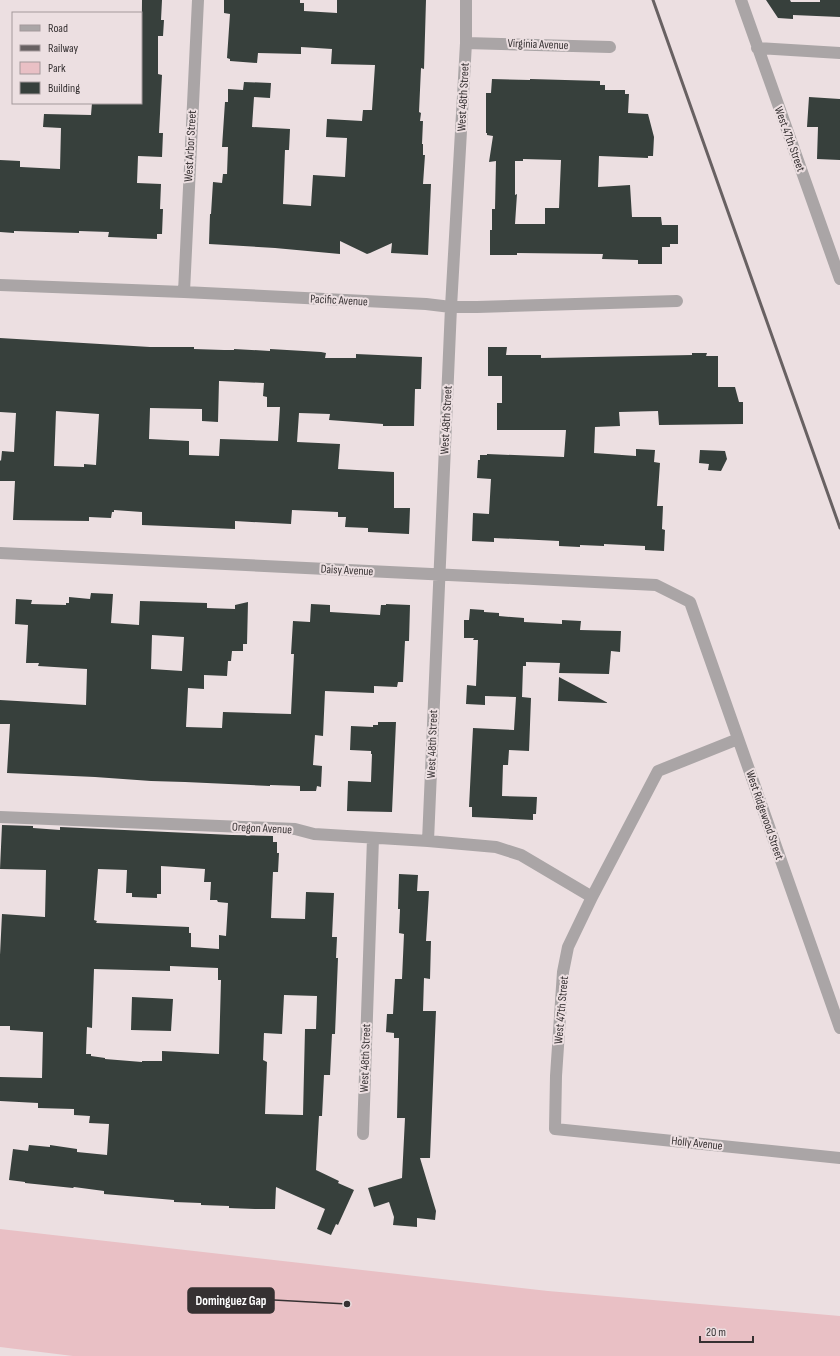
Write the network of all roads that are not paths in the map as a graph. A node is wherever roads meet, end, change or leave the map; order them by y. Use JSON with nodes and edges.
{"nodes":[{"id":1,"x":198,"y":0,"type":"edge"},
{"id":2,"x":466,"y":0,"type":"edge"},
{"id":3,"x":741,"y":0,"type":"edge"},
{"id":4,"x":466,"y":43,"type":"junction"},
{"id":5,"x":610,"y":47,"type":"dead end"},
{"id":6,"x":757,"y":48,"type":"junction"},
{"id":7,"x":840,"y":53,"type":"edge"},
{"id":8,"x":840,"y":279,"type":"edge"},
{"id":9,"x":0,"y":285,"type":"edge"},
{"id":10,"x":184,"y":292,"type":"junction"},
{"id":11,"x":677,"y":301,"type":"dead end"},
{"id":12,"x":451,"y":307,"type":"junction"},
{"id":13,"x":0,"y":553,"type":"edge"},
{"id":14,"x":438,"y":574,"type":"junction"},
{"id":15,"x":690,"y":602,"type":"joint"},
{"id":16,"x":738,"y":739,"type":"junction"},
{"id":17,"x":0,"y":816,"type":"edge"},
{"id":18,"x":373,"y":838,"type":"junction"},
{"id":19,"x":428,"y":841,"type":"junction"},
{"id":20,"x":592,"y":897,"type":"junction"},
{"id":21,"x":840,"y":1028,"type":"edge"},
{"id":22,"x":555,"y":1129,"type":"joint"},
{"id":23,"x":363,"y":1134,"type":"dead end"},
{"id":24,"x":840,"y":1158,"type":"edge"}],
"edges":[{"from":1,"to":10,"type":"street","name":"West Arbor Street"},
{"from":2,"to":4,"type":"street","name":"West 48th Street"},
{"from":3,"to":6,"type":"street","name":"West 47th Street"},
{"from":4,"to":5,"type":"street","name":"Virginia Avenue"},
{"from":4,"to":12,"type":"street","name":"West 48th Street"},
{"from":6,"to":7,"type":"street"},
{"from":6,"to":8,"type":"street","name":"West 47th Street"},
{"from":9,"to":10,"type":"street","name":"Pacific Avenue"},
{"from":10,"to":12,"type":"street","name":"Pacific Avenue"},
{"from":11,"to":12,"type":"street","name":"Pacific Avenue"},
{"from":12,"to":14,"type":"street","name":"West 48th Street"},
{"from":13,"to":14,"type":"street","name":"Daisy Avenue"},
{"from":14,"to":15,"type":"street","name":"Daisy Avenue"},
{"from":14,"to":19,"type":"street","name":"West 48th Street"},
{"from":15,"to":16,"type":"street","name":"West Ridgewood Street"},
{"from":16,"to":20,"type":"street","name":"West 47th Street"},
{"from":16,"to":21,"type":"street","name":"West Ridgewood Street"},
{"from":17,"to":18,"type":"street","name":"Oregon Avenue"},
{"from":18,"to":19,"type":"street","name":"Oregon Avenue"},
{"from":18,"to":23,"type":"street","name":"West 48th Street"},
{"from":19,"to":20,"type":"street","name":"Oregon Avenue"},
{"from":20,"to":22,"type":"street","name":"West 47th Street"},
{"from":22,"to":24,"type":"street","name":"Holly Avenue"}]}
